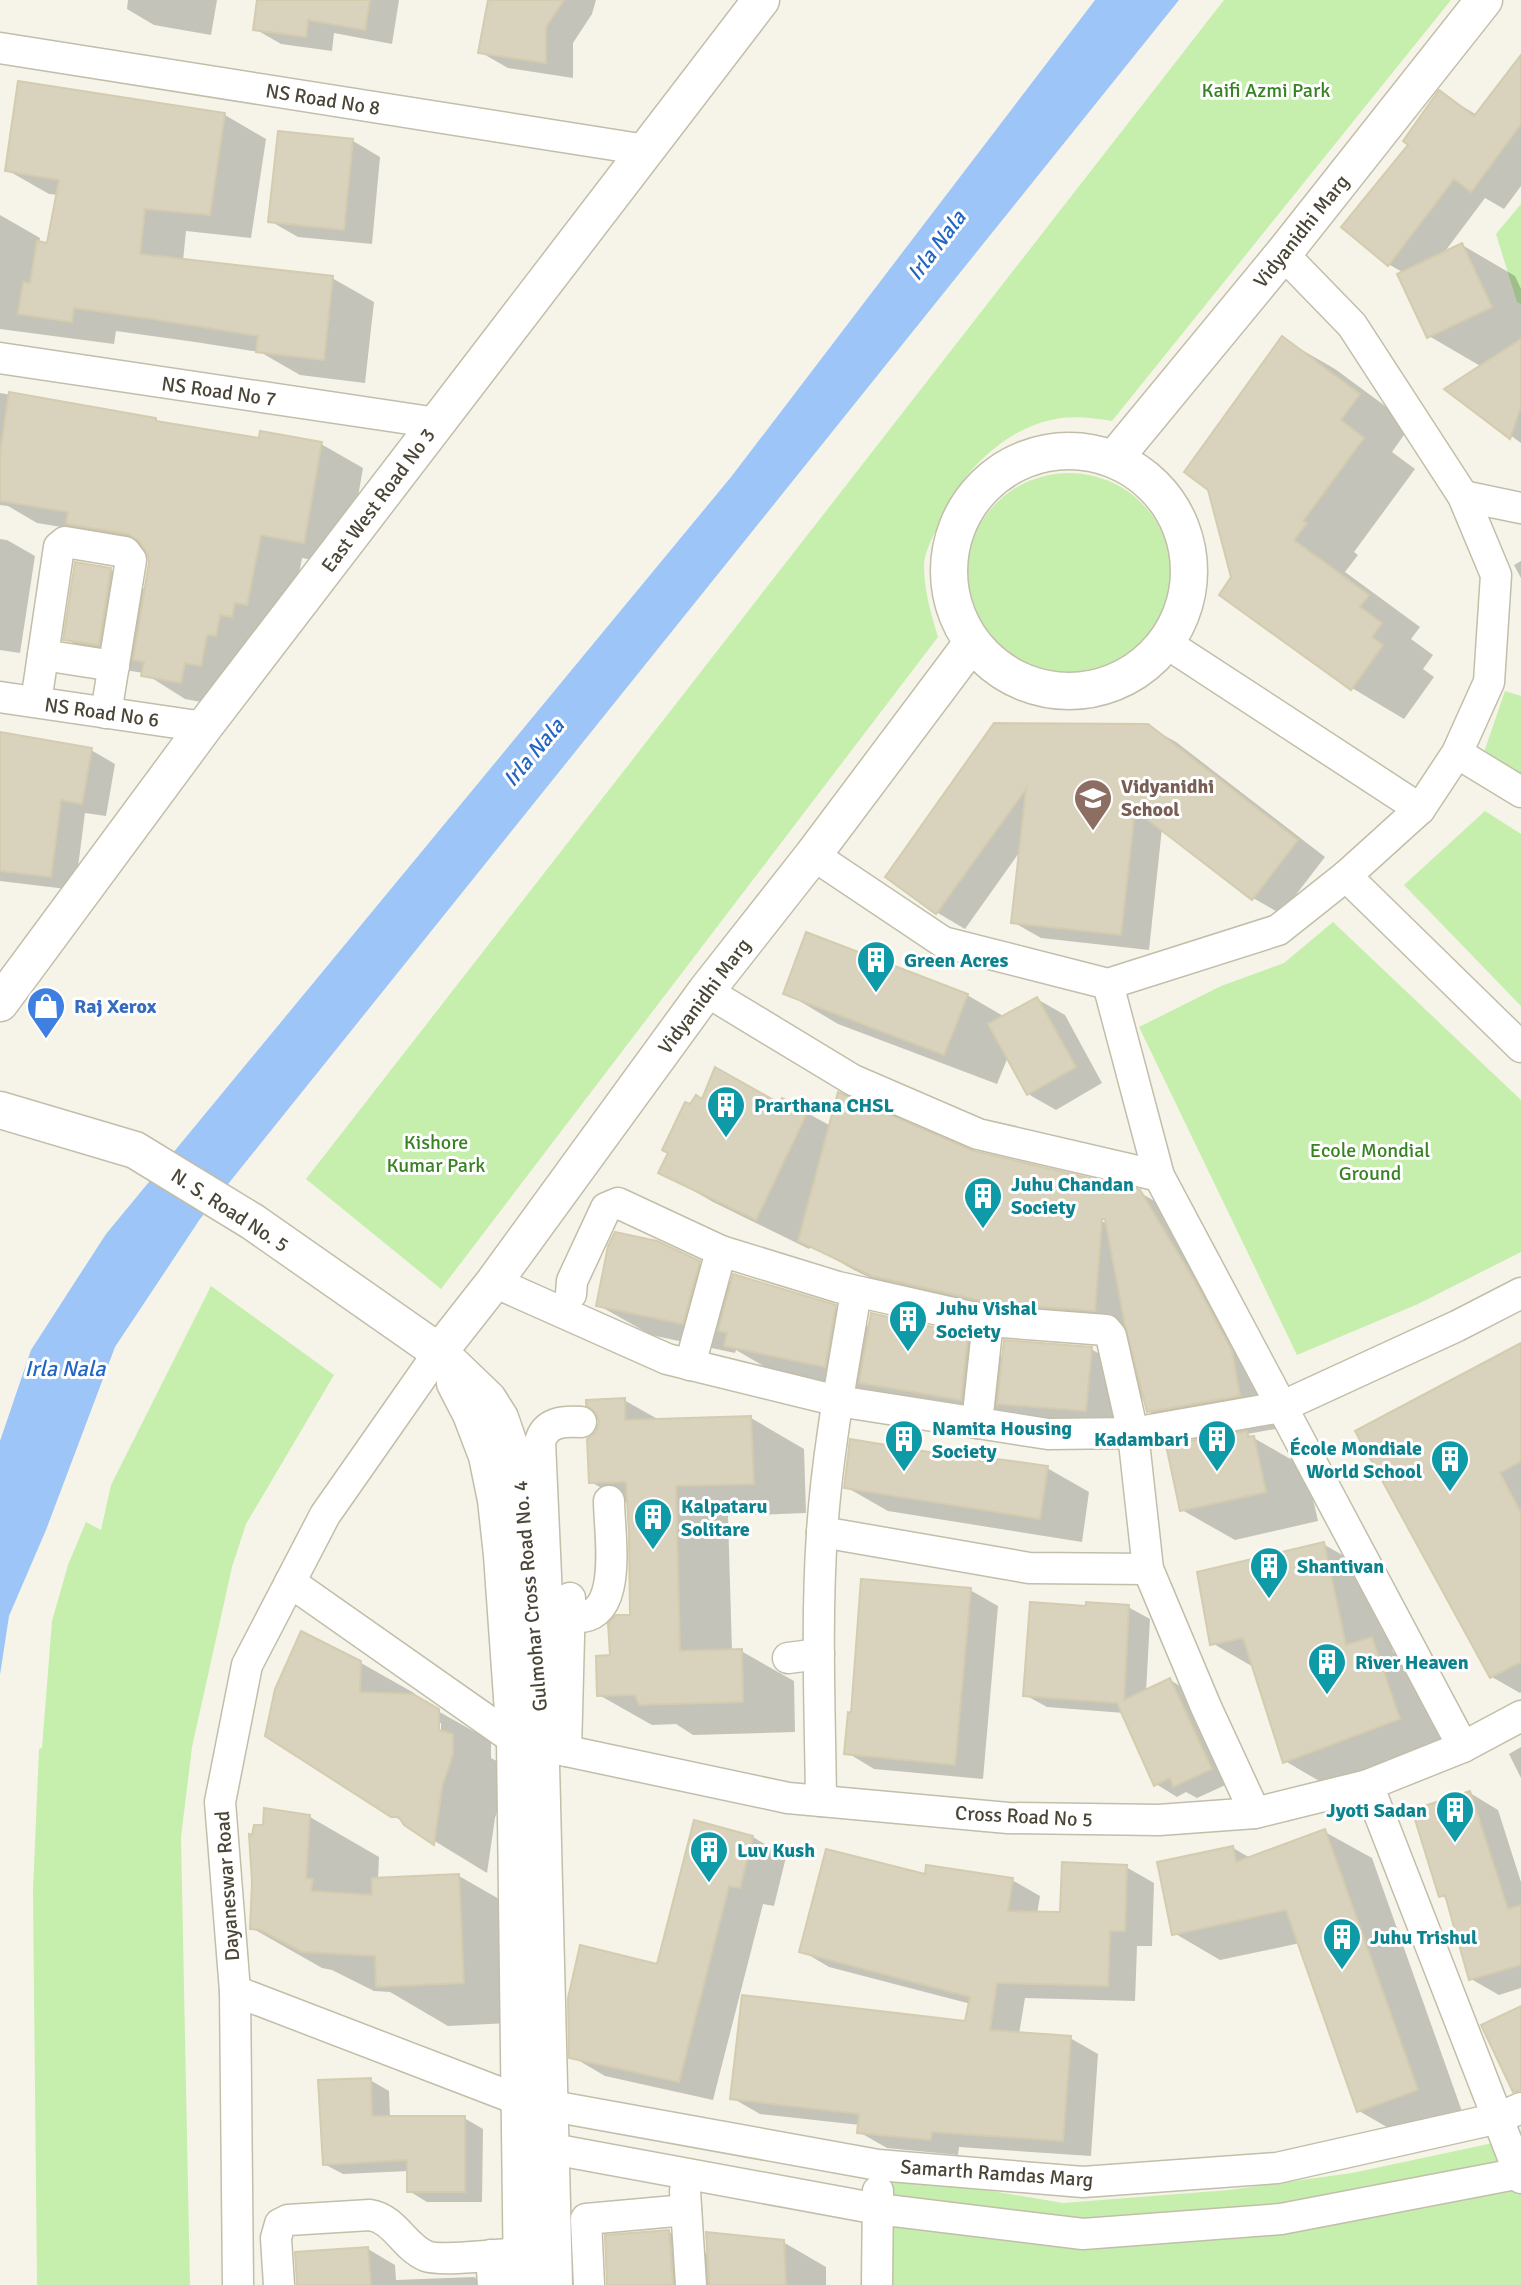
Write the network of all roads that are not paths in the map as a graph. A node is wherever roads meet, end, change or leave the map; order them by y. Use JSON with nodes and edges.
{"nodes":[{"id":1,"x":761,"y":0,"type":"edge"},
{"id":2,"x":1484,"y":0,"type":"edge"},
{"id":3,"x":0,"y":48,"type":"edge"},
{"id":4,"x":646,"y":150,"type":"junction"},
{"id":5,"x":1283,"y":254,"type":"junction"},
{"id":6,"x":0,"y":358,"type":"edge"},
{"id":7,"x":437,"y":423,"type":"junction"},
{"id":8,"x":1114,"y":459,"type":"junction"},
{"id":9,"x":1463,"y":496,"type":"junction"},
{"id":10,"x":1521,"y":508,"type":"edge"},
{"id":11,"x":972,"y":643,"type":"junction"},
{"id":12,"x":1166,"y":643,"type":"junction"},
{"id":13,"x":43,"y":655,"type":"junction"},
{"id":14,"x":114,"y":666,"type":"junction"},
{"id":15,"x":0,"y":697,"type":"edge"},
{"id":16,"x":36,"y":702,"type":"junction"},
{"id":17,"x":106,"y":713,"type":"junction"},
{"id":18,"x":204,"y":727,"type":"junction"},
{"id":19,"x":1457,"y":753,"type":"junction"},
{"id":20,"x":1521,"y":792,"type":"edge"},
{"id":21,"x":1420,"y":809,"type":"junction"},
{"id":22,"x":813,"y":855,"type":"junction"},
{"id":23,"x":1346,"y":876,"type":"junction"},
{"id":24,"x":1108,"y":984,"type":"junction"},
{"id":25,"x":706,"y":991,"type":"junction"},
{"id":26,"x":0,"y":1003,"type":"edge"},
{"id":27,"x":1521,"y":1047,"type":"edge"},
{"id":28,"x":0,"y":1110,"type":"edge"},
{"id":29,"x":1159,"y":1176,"type":"junction"},
{"id":30,"x":725,"y":1252,"type":"junction"},
{"id":31,"x":494,"y":1282,"type":"junction"},
{"id":32,"x":856,"y":1292,"type":"junction"},
{"id":33,"x":1521,"y":1293,"type":"edge"},
{"id":34,"x":571,"y":1294,"type":"dead end"},
{"id":35,"x":988,"y":1321,"type":"junction"},
{"id":36,"x":439,"y":1352,"type":"junction"},
{"id":37,"x":706,"y":1375,"type":"junction"},
{"id":38,"x":838,"y":1401,"type":"junction"},
{"id":39,"x":1281,"y":1407,"type":"junction"},
{"id":40,"x":581,"y":1422,"type":"dead end"},
{"id":41,"x":977,"y":1423,"type":"junction"},
{"id":42,"x":1133,"y":1433,"type":"junction"},
{"id":43,"x":524,"y":1439,"type":"junction"},
{"id":44,"x":609,"y":1501,"type":"dead end"},
{"id":45,"x":822,"y":1532,"type":"junction"},
{"id":46,"x":1148,"y":1569,"type":"junction"},
{"id":47,"x":290,"y":1582,"type":"junction"},
{"id":48,"x":570,"y":1607,"type":"junction"},
{"id":49,"x":819,"y":1654,"type":"junction"},
{"id":50,"x":788,"y":1658,"type":"dead end"},
{"id":51,"x":1521,"y":1716,"type":"edge"},
{"id":52,"x":541,"y":1745,"type":"junction"},
{"id":53,"x":1463,"y":1747,"type":"junction"},
{"id":54,"x":1368,"y":1785,"type":"junction"},
{"id":55,"x":821,"y":1801,"type":"junction"},
{"id":56,"x":1255,"y":1813,"type":"junction"},
{"id":57,"x":235,"y":1991,"type":"junction"},
{"id":58,"x":534,"y":2103,"type":"junction"},
{"id":59,"x":1510,"y":2113,"type":"edge"},
{"id":60,"x":682,"y":2130,"type":"junction"},
{"id":61,"x":535,"y":2146,"type":"junction"},
{"id":62,"x":878,"y":2165,"type":"junction"},
{"id":63,"x":684,"y":2173,"type":"junction"},
{"id":64,"x":1521,"y":2175,"type":"edge"},
{"id":65,"x":878,"y":2209,"type":"junction"},
{"id":66,"x":686,"y":2210,"type":"junction"},
{"id":67,"x":512,"y":2264,"type":"edge"},
{"id":68,"x":238,"y":2285,"type":"edge"},
{"id":69,"x":279,"y":2285,"type":"edge"},
{"id":70,"x":493,"y":2285,"type":"edge"},
{"id":71,"x":554,"y":2285,"type":"edge"},
{"id":72,"x":589,"y":2285,"type":"edge"},
{"id":73,"x":691,"y":2285,"type":"edge"},
{"id":74,"x":877,"y":2285,"type":"edge"}],
"edges":[{"from":1,"to":4,"type":"street","name":"East West Road No 3"},
{"from":2,"to":5,"type":"street","name":"Vidyanidhi Marg"},
{"from":3,"to":4,"type":"street","name":"NS Road No 8"},
{"from":4,"to":7,"type":"street","name":"East West Road No 3"},
{"from":5,"to":8,"type":"street","name":"Vidyanidhi Marg"},
{"from":5,"to":9,"type":"street"},
{"from":6,"to":7,"type":"street","name":"NS Road No 7"},
{"from":7,"to":18,"type":"street","name":"East West Road No 3"},
{"from":8,"to":11,"type":"street"},
{"from":8,"to":12,"type":"street"},
{"from":9,"to":10,"type":"street"},
{"from":9,"to":19,"type":"street"},
{"from":11,"to":12,"type":"street"},
{"from":11,"to":22,"type":"street","name":"Vidyanidhi Marg"},
{"from":12,"to":21,"type":"street"},
{"from":13,"to":14,"type":"street"},
{"from":13,"to":14,"type":"street"},
{"from":13,"to":16,"type":"street"},
{"from":14,"to":17,"type":"street"},
{"from":15,"to":16,"type":"street","name":"NS Road No 6"},
{"from":16,"to":17,"type":"street","name":"NS Road No 6"},
{"from":17,"to":18,"type":"street","name":"NS Road No 6"},
{"from":18,"to":26,"type":"street","name":"East West Road No 3"},
{"from":19,"to":20,"type":"street"},
{"from":19,"to":21,"type":"street"},
{"from":21,"to":23,"type":"street"},
{"from":22,"to":24,"type":"street"},
{"from":22,"to":25,"type":"street","name":"Vidyanidhi Marg"},
{"from":23,"to":24,"type":"street"},
{"from":23,"to":27,"type":"street"},
{"from":24,"to":29,"type":"street"},
{"from":25,"to":29,"type":"street"},
{"from":25,"to":31,"type":"street","name":"Vidyanidhi Marg"},
{"from":28,"to":36,"type":"street","name":"N. S. Road No. 5"},
{"from":29,"to":39,"type":"street"},
{"from":30,"to":32,"type":"street"},
{"from":30,"to":34,"type":"street"},
{"from":30,"to":37,"type":"street"},
{"from":31,"to":36,"type":"street","name":"Vidyanidhi Marg"},
{"from":31,"to":37,"type":"street"},
{"from":32,"to":35,"type":"street"},
{"from":32,"to":38,"type":"street"},
{"from":33,"to":39,"type":"street"},
{"from":35,"to":41,"type":"street"},
{"from":35,"to":42,"type":"street"},
{"from":36,"to":43,"type":"street","name":"Gulmohar Cross Road No. 4"},
{"from":36,"to":47,"type":"street","name":"Dayaneswar Road"},
{"from":36,"to":52,"type":"street","name":"Gulmohar Cross Road No. 4"},
{"from":37,"to":38,"type":"street"},
{"from":38,"to":41,"type":"street"},
{"from":38,"to":45,"type":"street"},
{"from":39,"to":42,"type":"street"},
{"from":39,"to":53,"type":"street"},
{"from":40,"to":43,"type":"street"},
{"from":41,"to":42,"type":"street"},
{"from":42,"to":46,"type":"street"},
{"from":43,"to":48,"type":"street"},
{"from":43,"to":52,"type":"street","name":"Gulmohar Cross Road No. 4"},
{"from":44,"to":48,"type":"street"},
{"from":45,"to":46,"type":"street"},
{"from":45,"to":49,"type":"street"},
{"from":46,"to":56,"type":"street"},
{"from":47,"to":52,"type":"street"},
{"from":47,"to":57,"type":"street","name":"Dayaneswar Road"},
{"from":48,"to":52,"type":"street"},
{"from":49,"to":50,"type":"street"},
{"from":49,"to":55,"type":"street"},
{"from":51,"to":53,"type":"street","name":"Cross Road No 5"},
{"from":52,"to":55,"type":"street","name":"Cross Road No 5"},
{"from":52,"to":58,"type":"street","name":"Gulmohar Cross Road No. 4"},
{"from":53,"to":54,"type":"street","name":"Cross Road No 5"},
{"from":54,"to":56,"type":"street","name":"Cross Road No 5"},
{"from":54,"to":59,"type":"street"},
{"from":55,"to":56,"type":"street","name":"Cross Road No 5"},
{"from":57,"to":58,"type":"street","name":"Samarth Ramdas Marg"},
{"from":57,"to":68,"type":"street","name":"Dayaneswar Road"},
{"from":58,"to":60,"type":"street","name":"Samarth Ramdas Marg"},
{"from":58,"to":61,"type":"street","name":"Gulmohar Cross Road No. 4"},
{"from":59,"to":62,"type":"street","name":"Samarth Ramdas Marg"},
{"from":59,"to":64,"type":"street"},
{"from":60,"to":62,"type":"street","name":"Samarth Ramdas Marg"},
{"from":60,"to":63,"type":"street"},
{"from":61,"to":63,"type":"street"},
{"from":61,"to":67,"type":"street","name":"Gulmohar Cross Road No. 4"},
{"from":61,"to":71,"type":"street","name":"Gulmohar Cross Road No. 4"},
{"from":62,"to":65,"type":"street"},
{"from":63,"to":65,"type":"street"},
{"from":63,"to":66,"type":"street"},
{"from":64,"to":65,"type":"street"},
{"from":65,"to":74,"type":"street"},
{"from":66,"to":72,"type":"street"},
{"from":66,"to":73,"type":"street"},
{"from":67,"to":69,"type":"street"},
{"from":67,"to":70,"type":"street"}]}
